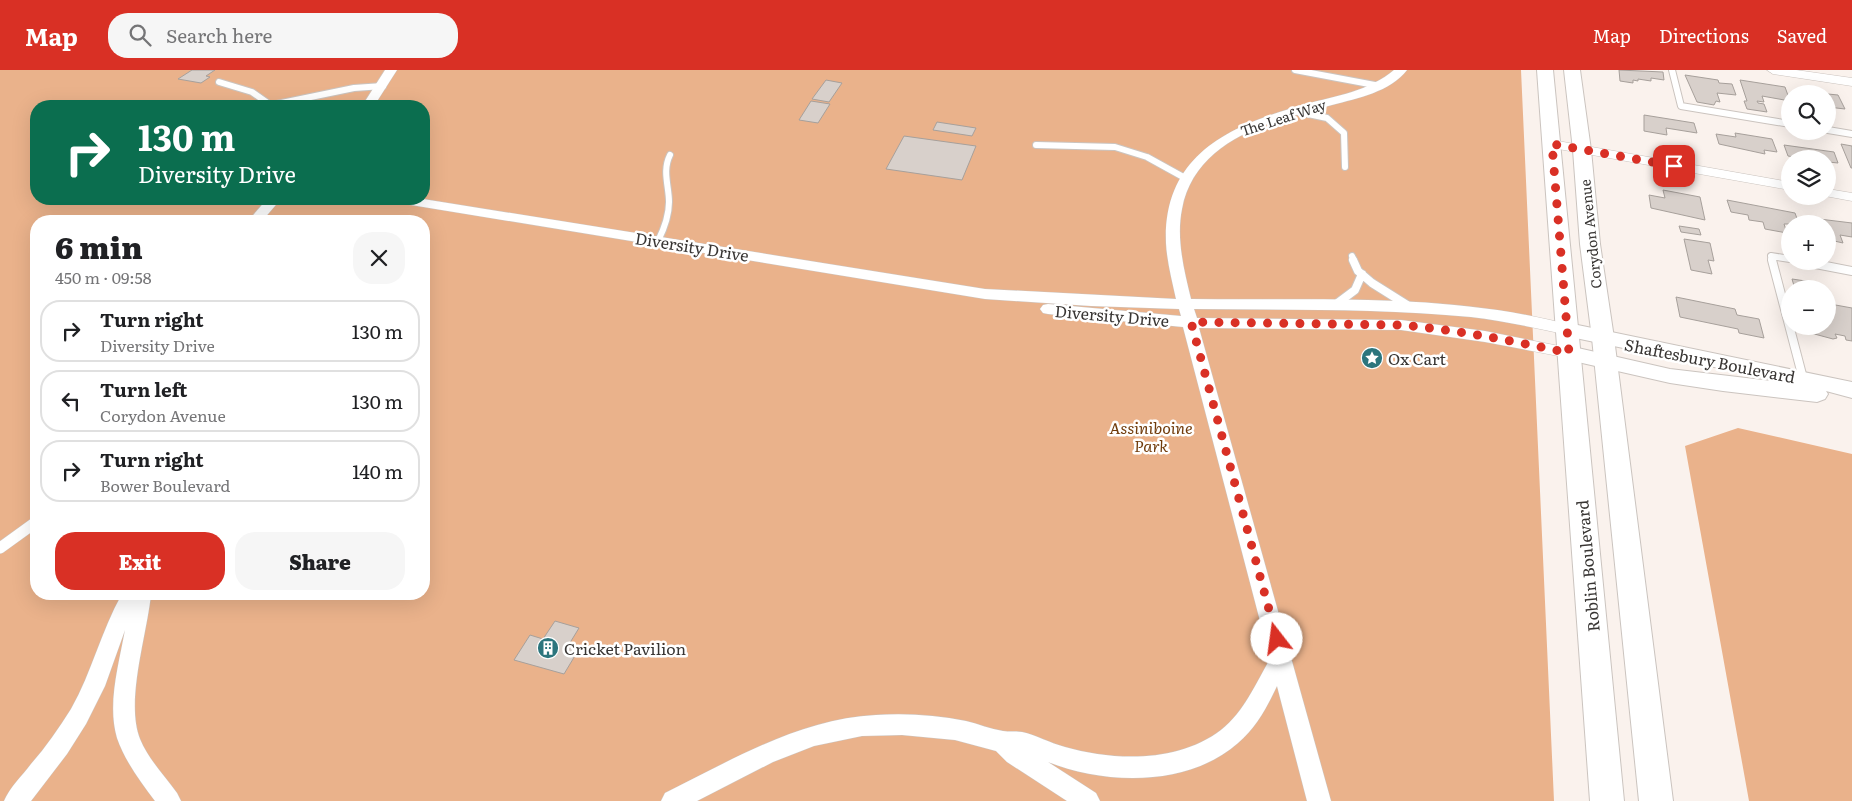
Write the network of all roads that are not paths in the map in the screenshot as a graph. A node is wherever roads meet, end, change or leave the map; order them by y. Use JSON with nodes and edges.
{"nodes":[{"id":1,"x":391,"y":70,"type":"edge"},
{"id":2,"x":1295,"y":70,"type":"edge"},
{"id":3,"x":1400,"y":70,"type":"edge"},
{"id":4,"x":1545,"y":70,"type":"edge"},
{"id":5,"x":1572,"y":70,"type":"edge"},
{"id":6,"x":1672,"y":70,"type":"edge"},
{"id":7,"x":1773,"y":70,"type":"edge"},
{"id":8,"x":219,"y":82,"type":"dead end"},
{"id":9,"x":1852,"y":82,"type":"edge"},
{"id":10,"x":383,"y":86,"type":"junction"},
{"id":11,"x":1380,"y":86,"type":"junction"},
{"id":12,"x":265,"y":100,"type":"edge"},
{"id":13,"x":293,"y":100,"type":"edge"},
{"id":14,"x":372,"y":100,"type":"edge"},
{"id":15,"x":1294,"y":111,"type":"junction"},
{"id":16,"x":1781,"y":123,"type":"edge"},
{"id":17,"x":1836,"y":131,"type":"edge"},
{"id":18,"x":1852,"y":134,"type":"edge"},
{"id":19,"x":1552,"y":144,"type":"junction"},
{"id":20,"x":1036,"y":145,"type":"dead end"},
{"id":21,"x":1582,"y":150,"type":"junction"},
{"id":22,"x":670,"y":155,"type":"dead end"},
{"id":23,"x":1344,"y":167,"type":"dead end"},
{"id":24,"x":1185,"y":178,"type":"junction"},
{"id":25,"x":1781,"y":184,"type":"edge"},
{"id":26,"x":1836,"y":194,"type":"edge"},
{"id":27,"x":1852,"y":197,"type":"edge"},
{"id":28,"x":430,"y":204,"type":"edge"},
{"id":29,"x":269,"y":205,"type":"edge"},
{"id":30,"x":260,"y":215,"type":"edge"},
{"id":31,"x":658,"y":240,"type":"junction"},
{"id":32,"x":1352,"y":256,"type":"dead end"},
{"id":33,"x":1781,"y":258,"type":"edge"},
{"id":34,"x":1836,"y":268,"type":"edge"},
{"id":35,"x":1852,"y":271,"type":"edge"},
{"id":36,"x":1362,"y":274,"type":"junction"},
{"id":37,"x":985,"y":294,"type":"junction"},
{"id":38,"x":1185,"y":304,"type":"junction"},
{"id":39,"x":1335,"y":306,"type":"junction"},
{"id":40,"x":1407,"y":306,"type":"junction"},
{"id":41,"x":1191,"y":322,"type":"junction"},
{"id":42,"x":1568,"y":342,"type":"junction"},
{"id":43,"x":1604,"y":350,"type":"junction"},
{"id":44,"x":1805,"y":386,"type":"junction"},
{"id":45,"x":1852,"y":390,"type":"edge"},
{"id":46,"x":1852,"y":398,"type":"edge"},
{"id":47,"x":30,"y":526,"type":"edge"},
{"id":48,"x":0,"y":548,"type":"edge"},
{"id":49,"x":129,"y":600,"type":"edge"},
{"id":50,"x":140,"y":600,"type":"edge"},
{"id":51,"x":1282,"y":658,"type":"junction"},
{"id":52,"x":1003,"y":742,"type":"junction"},
{"id":53,"x":16,"y":801,"type":"edge"},
{"id":54,"x":169,"y":801,"type":"edge"},
{"id":55,"x":673,"y":801,"type":"edge"},
{"id":56,"x":1088,"y":801,"type":"edge"},
{"id":57,"x":1319,"y":801,"type":"edge"},
{"id":58,"x":1607,"y":801,"type":"edge"},
{"id":59,"x":1656,"y":801,"type":"edge"}],
"edges":[{"from":1,"to":10,"type":"street"},
{"from":2,"to":11,"type":"lane"},
{"from":3,"to":11,"type":"street","name":"The Leaf Way"},
{"from":4,"to":19,"type":"main road","name":"Corydon Avenue"},
{"from":5,"to":21,"type":"main road","name":"Corydon Avenue"},
{"from":6,"to":16,"type":"lane"},
{"from":7,"to":9,"type":"street"},
{"from":8,"to":12,"type":"lane"},
{"from":10,"to":13,"type":"lane"},
{"from":10,"to":14,"type":"street"},
{"from":11,"to":15,"type":"street","name":"The Leaf Way"},
{"from":15,"to":23,"type":"lane"},
{"from":15,"to":24,"type":"street","name":"The Leaf Way"},
{"from":17,"to":18,"type":"lane"},
{"from":19,"to":21,"type":"street"},
{"from":19,"to":42,"type":"main road","name":"Corydon Avenue"},
{"from":20,"to":24,"type":"lane"},
{"from":21,"to":25,"type":"street"},
{"from":21,"to":43,"type":"main road","name":"Corydon Avenue"},
{"from":22,"to":31,"type":"lane"},
{"from":24,"to":38,"type":"street","name":"The Leaf Way"},
{"from":26,"to":27,"type":"street"},
{"from":28,"to":31,"type":"street","name":"Diversity Drive"},
{"from":29,"to":30,"type":"street"},
{"from":31,"to":37,"type":"street","name":"Diversity Drive"},
{"from":32,"to":36,"type":"lane"},
{"from":33,"to":44,"type":"lane"},
{"from":34,"to":35,"type":"lane"},
{"from":36,"to":39,"type":"lane"},
{"from":36,"to":40,"type":"lane"},
{"from":37,"to":38,"type":"street","name":"Diversity Drive"},
{"from":37,"to":41,"type":"street","name":"Diversity Drive"},
{"from":38,"to":39,"type":"street","name":"Diversity Drive"},
{"from":38,"to":41,"type":"street","name":"The Leaf Way"},
{"from":39,"to":40,"type":"street","name":"Diversity Drive"},
{"from":40,"to":42,"type":"street","name":"Diversity Drive"},
{"from":41,"to":42,"type":"street","name":"Diversity Drive"},
{"from":41,"to":51,"type":"street","name":"The Leaf Way"},
{"from":42,"to":43,"type":"street","name":"Shaftesbury Boulevard"},
{"from":42,"to":58,"type":"main road","name":"Roblin Boulevard"},
{"from":43,"to":44,"type":"street","name":"Shaftesbury Boulevard"},
{"from":43,"to":59,"type":"main road"},
{"from":44,"to":45,"type":"street","name":"Shaftesbury Boulevard"},
{"from":44,"to":46,"type":"street","name":"Shaftesbury Boulevard"},
{"from":47,"to":48,"type":"lane"},
{"from":49,"to":53,"type":"street"},
{"from":50,"to":54,"type":"street"},
{"from":51,"to":52,"type":"street"},
{"from":51,"to":57,"type":"street","name":"The Leaf Way"},
{"from":52,"to":55,"type":"street"},
{"from":52,"to":56,"type":"street"}]}
